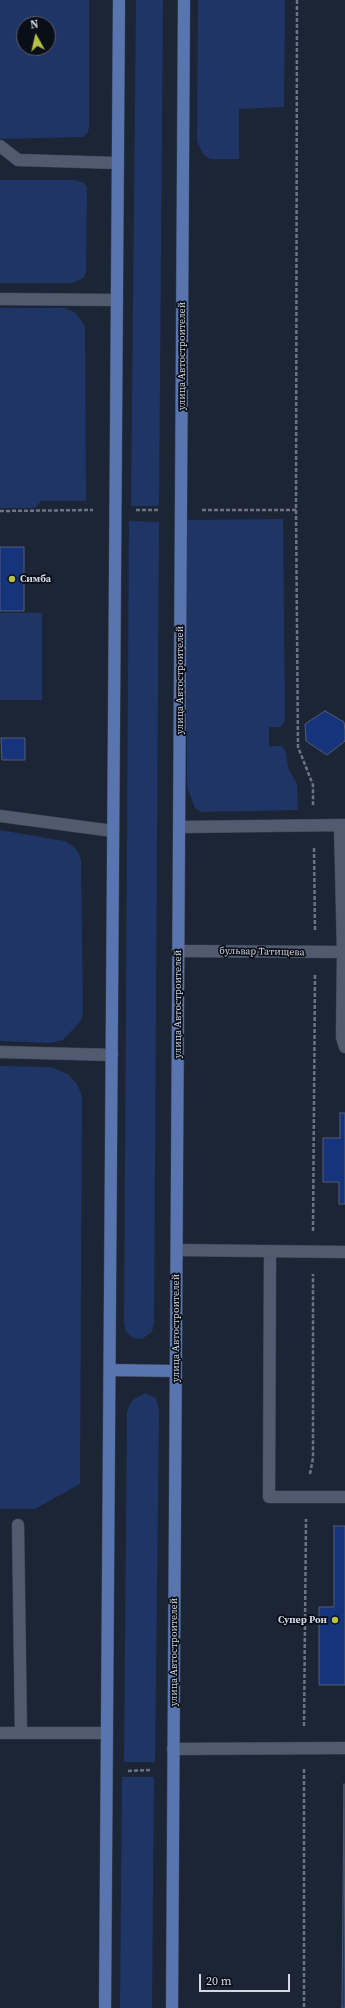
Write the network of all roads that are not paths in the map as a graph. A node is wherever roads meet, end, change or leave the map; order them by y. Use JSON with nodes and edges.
{"nodes":[{"id":1,"x":119,"y":0,"type":"edge"},
{"id":2,"x":184,"y":0,"type":"edge"},
{"id":3,"x":0,"y":146,"type":"edge"},
{"id":4,"x":118,"y":163,"type":"junction"},
{"id":5,"x":0,"y":299,"type":"edge"},
{"id":6,"x":117,"y":300,"type":"junction"},
{"id":7,"x":0,"y":816,"type":"edge"},
{"id":8,"x":343,"y":825,"type":"edge"},
{"id":9,"x":179,"y":827,"type":"junction"},
{"id":10,"x":114,"y":832,"type":"junction"},
{"id":11,"x":178,"y":951,"type":"junction"},
{"id":12,"x":344,"y":952,"type":"edge"},
{"id":13,"x":345,"y":1047,"type":"edge"},
{"id":14,"x":0,"y":1052,"type":"edge"},
{"id":15,"x":112,"y":1055,"type":"junction"},
{"id":16,"x":177,"y":1250,"type":"junction"},
{"id":17,"x":345,"y":1252,"type":"edge"},
{"id":18,"x":270,"y":1253,"type":"junction"},
{"id":19,"x":110,"y":1370,"type":"junction"},
{"id":20,"x":176,"y":1371,"type":"junction"},
{"id":21,"x":345,"y":1497,"type":"edge"},
{"id":22,"x":18,"y":1525,"type":"dead end"},
{"id":23,"x":0,"y":1733,"type":"edge"},
{"id":24,"x":20,"y":1733,"type":"junction"},
{"id":25,"x":107,"y":1733,"type":"junction"},
{"id":26,"x":345,"y":1748,"type":"edge"},
{"id":27,"x":173,"y":1749,"type":"junction"},
{"id":28,"x":106,"y":2008,"type":"edge"},
{"id":29,"x":172,"y":2008,"type":"edge"}],
"edges":[{"from":1,"to":4,"type":"main road"},
{"from":2,"to":9,"type":"main road","name":"улица Автостроителей"},
{"from":3,"to":4,"type":"street"},
{"from":4,"to":6,"type":"main road"},
{"from":5,"to":6,"type":"street"},
{"from":6,"to":10,"type":"main road"},
{"from":7,"to":10,"type":"street"},
{"from":8,"to":9,"type":"street"},
{"from":8,"to":12,"type":"street"},
{"from":9,"to":11,"type":"main road","name":"улица Автостроителей"},
{"from":10,"to":15,"type":"main road"},
{"from":11,"to":12,"type":"street","name":"бульвар Татищева"},
{"from":11,"to":16,"type":"main road","name":"улица Автостроителей"},
{"from":12,"to":13,"type":"street"},
{"from":14,"to":15,"type":"street"},
{"from":15,"to":19,"type":"main road"},
{"from":16,"to":18,"type":"street"},
{"from":16,"to":20,"type":"main road","name":"улица Автостроителей"},
{"from":17,"to":18,"type":"street"},
{"from":18,"to":21,"type":"street"},
{"from":19,"to":20,"type":"main road"},
{"from":19,"to":25,"type":"main road"},
{"from":20,"to":27,"type":"main road","name":"улица Автостроителей"},
{"from":22,"to":24,"type":"street"},
{"from":23,"to":24,"type":"street"},
{"from":24,"to":25,"type":"street"},
{"from":25,"to":28,"type":"main road"},
{"from":26,"to":27,"type":"street"},
{"from":27,"to":29,"type":"main road","name":"улица Автостроителей"}]}
